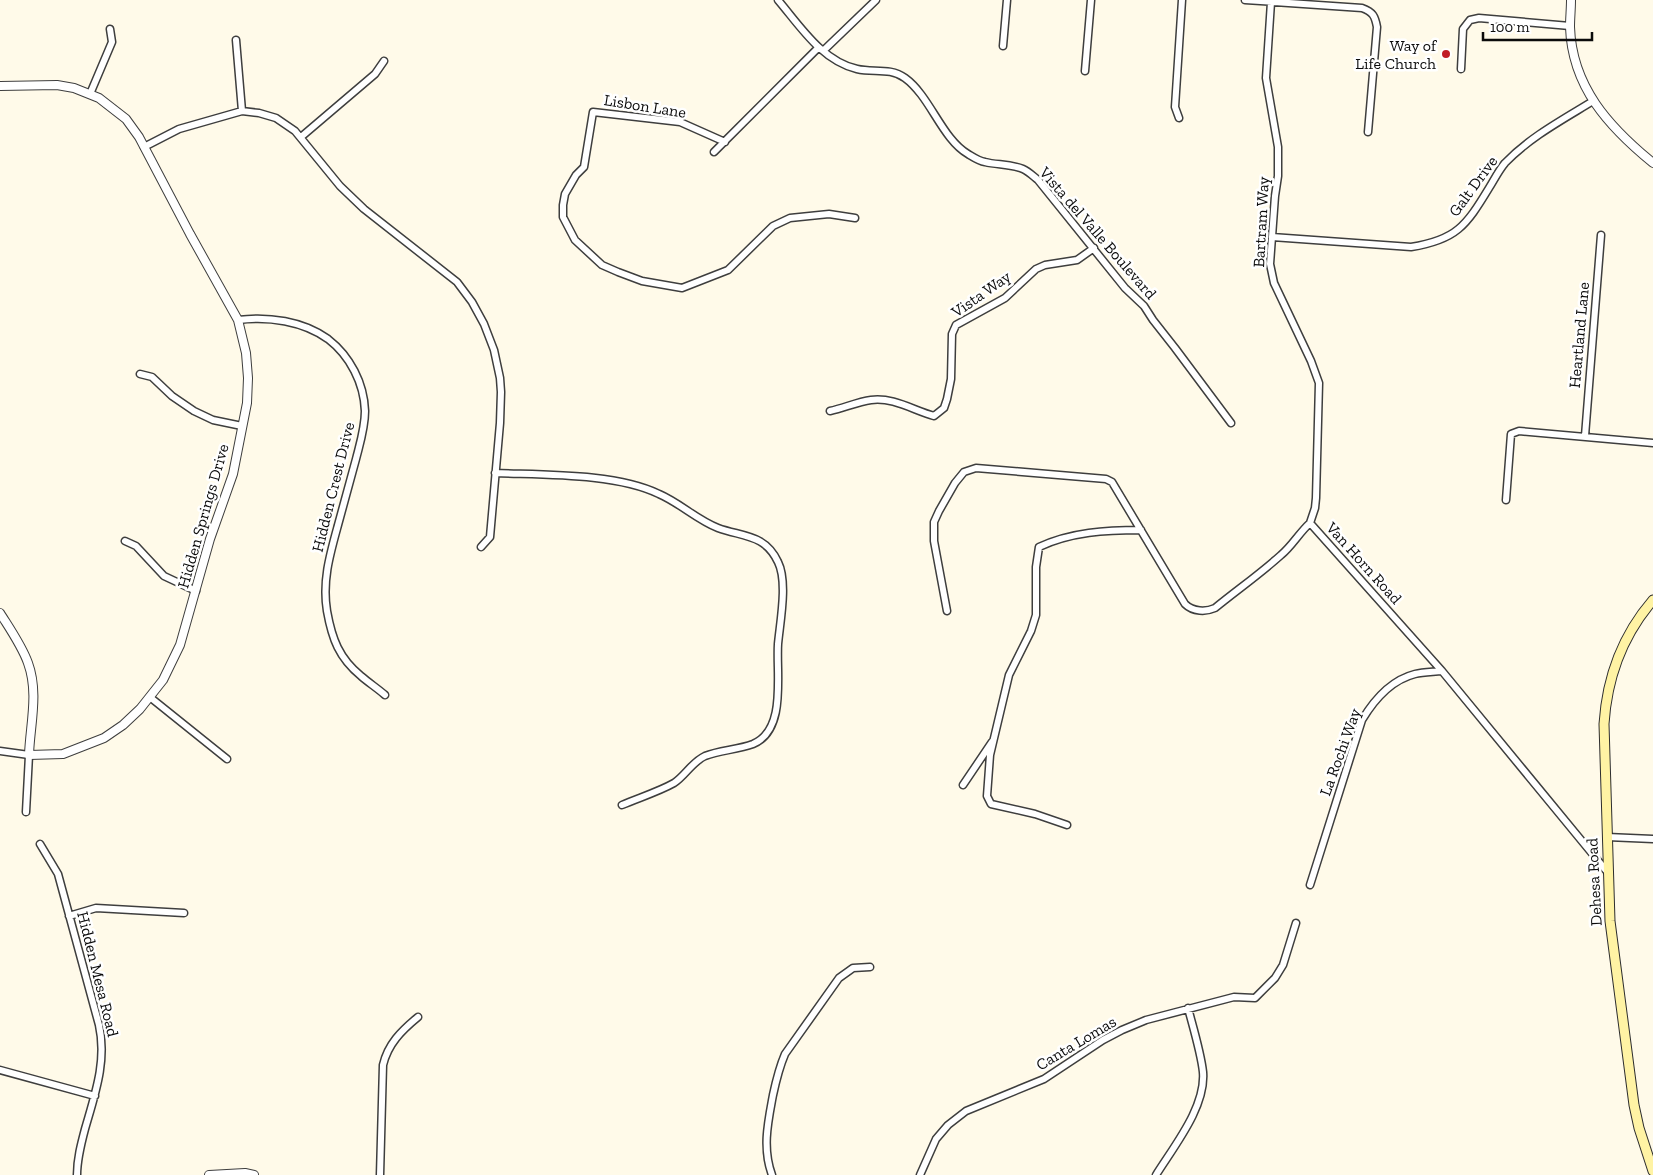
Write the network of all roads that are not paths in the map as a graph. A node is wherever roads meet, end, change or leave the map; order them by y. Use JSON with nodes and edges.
{"nodes":[{"id":1,"x":778,"y":0,"type":"edge"},
{"id":2,"x":876,"y":0,"type":"edge"},
{"id":3,"x":1006,"y":0,"type":"edge"},
{"id":4,"x":1091,"y":0,"type":"edge"},
{"id":5,"x":1182,"y":0,"type":"edge"},
{"id":6,"x":1245,"y":0,"type":"edge"},
{"id":7,"x":1572,"y":0,"type":"edge"},
{"id":8,"x":1271,"y":2,"type":"junction"},
{"id":9,"x":1570,"y":26,"type":"junction"},
{"id":10,"x":110,"y":29,"type":"dead end"},
{"id":11,"x":236,"y":40,"type":"dead end"},
{"id":12,"x":1003,"y":46,"type":"dead end"},
{"id":13,"x":821,"y":50,"type":"junction"},
{"id":14,"x":384,"y":61,"type":"dead end"},
{"id":15,"x":1461,"y":69,"type":"dead end"},
{"id":16,"x":1085,"y":71,"type":"dead end"},
{"id":17,"x":0,"y":86,"type":"edge"},
{"id":18,"x":90,"y":94,"type":"junction"},
{"id":19,"x":1592,"y":101,"type":"junction"},
{"id":20,"x":242,"y":111,"type":"junction"},
{"id":21,"x":1179,"y":118,"type":"dead end"},
{"id":22,"x":1368,"y":132,"type":"dead end"},
{"id":23,"x":301,"y":137,"type":"junction"},
{"id":24,"x":725,"y":142,"type":"junction"},
{"id":25,"x":144,"y":147,"type":"junction"},
{"id":26,"x":714,"y":152,"type":"dead end"},
{"id":27,"x":1653,"y":164,"type":"edge"},
{"id":28,"x":855,"y":218,"type":"dead end"},
{"id":29,"x":1602,"y":235,"type":"dead end"},
{"id":30,"x":1272,"y":237,"type":"junction"},
{"id":31,"x":1094,"y":248,"type":"junction"},
{"id":32,"x":238,"y":320,"type":"junction"},
{"id":33,"x":140,"y":374,"type":"dead end"},
{"id":34,"x":830,"y":411,"type":"dead end"},
{"id":35,"x":1232,"y":423,"type":"dead end"},
{"id":36,"x":242,"y":426,"type":"junction"},
{"id":37,"x":1585,"y":436,"type":"junction"},
{"id":38,"x":1653,"y":442,"type":"edge"},
{"id":39,"x":495,"y":473,"type":"junction"},
{"id":40,"x":1506,"y":500,"type":"dead end"},
{"id":41,"x":1310,"y":523,"type":"junction"},
{"id":42,"x":1141,"y":530,"type":"junction"},
{"id":43,"x":125,"y":541,"type":"dead end"},
{"id":44,"x":481,"y":546,"type":"dead end"},
{"id":45,"x":196,"y":591,"type":"junction"},
{"id":46,"x":1653,"y":600,"type":"edge"},
{"id":47,"x":947,"y":612,"type":"dead end"},
{"id":48,"x":0,"y":613,"type":"edge"},
{"id":49,"x":1442,"y":671,"type":"junction"},
{"id":50,"x":385,"y":695,"type":"dead end"},
{"id":51,"x":151,"y":698,"type":"junction"},
{"id":52,"x":994,"y":739,"type":"junction"},
{"id":53,"x":0,"y":751,"type":"edge"},
{"id":54,"x":29,"y":755,"type":"junction"},
{"id":55,"x":227,"y":759,"type":"dead end"},
{"id":56,"x":963,"y":785,"type":"dead end"},
{"id":57,"x":622,"y":805,"type":"dead end"},
{"id":58,"x":26,"y":812,"type":"dead end"},
{"id":59,"x":1067,"y":825,"type":"dead end"},
{"id":60,"x":1607,"y":837,"type":"junction"},
{"id":61,"x":1653,"y":839,"type":"edge"},
{"id":62,"x":40,"y":844,"type":"dead end"},
{"id":63,"x":1609,"y":874,"type":"junction"},
{"id":64,"x":1310,"y":885,"type":"dead end"},
{"id":65,"x":184,"y":913,"type":"dead end"},
{"id":66,"x":69,"y":916,"type":"junction"},
{"id":67,"x":1296,"y":923,"type":"dead end"},
{"id":68,"x":870,"y":967,"type":"dead end"},
{"id":69,"x":1188,"y":1008,"type":"junction"},
{"id":70,"x":418,"y":1017,"type":"dead end"},
{"id":71,"x":0,"y":1070,"type":"edge"},
{"id":72,"x":95,"y":1096,"type":"junction"},
{"id":73,"x":1653,"y":1171,"type":"edge"},
{"id":74,"x":78,"y":1175,"type":"edge"},
{"id":75,"x":209,"y":1175,"type":"edge"},
{"id":76,"x":254,"y":1175,"type":"edge"},
{"id":77,"x":380,"y":1175,"type":"edge"},
{"id":78,"x":772,"y":1175,"type":"edge"},
{"id":79,"x":920,"y":1175,"type":"edge"},
{"id":80,"x":1156,"y":1175,"type":"edge"}],
"edges":[{"from":1,"to":13,"type":"street","name":"Vista del Valle Boulevard"},
{"from":2,"to":13,"type":"street"},
{"from":3,"to":12,"type":"street"},
{"from":4,"to":16,"type":"street"},
{"from":5,"to":21,"type":"street"},
{"from":6,"to":8,"type":"street"},
{"from":7,"to":9,"type":"street"},
{"from":8,"to":22,"type":"street"},
{"from":8,"to":30,"type":"street","name":"Bartram Way"},
{"from":9,"to":15,"type":"street"},
{"from":9,"to":19,"type":"street"},
{"from":10,"to":18,"type":"street"},
{"from":11,"to":20,"type":"street"},
{"from":13,"to":24,"type":"street"},
{"from":13,"to":31,"type":"street","name":"Vista del Valle Boulevard"},
{"from":14,"to":23,"type":"street"},
{"from":17,"to":18,"type":"street","name":"Hidden Springs Drive"},
{"from":18,"to":25,"type":"street","name":"Hidden Springs Drive"},
{"from":19,"to":27,"type":"street"},
{"from":19,"to":30,"type":"street","name":"Galt Drive"},
{"from":20,"to":23,"type":"street"},
{"from":20,"to":25,"type":"street"},
{"from":23,"to":39,"type":"street"},
{"from":24,"to":26,"type":"street"},
{"from":24,"to":28,"type":"street","name":"Lisbon Lane"},
{"from":25,"to":32,"type":"street","name":"Hidden Springs Drive"},
{"from":29,"to":37,"type":"street","name":"Heartland Lane"},
{"from":30,"to":41,"type":"street","name":"Bartram Way"},
{"from":31,"to":34,"type":"street","name":"Vista Way"},
{"from":31,"to":35,"type":"street","name":"Vista del Valle Boulevard"},
{"from":32,"to":36,"type":"street","name":"Hidden Springs Drive"},
{"from":32,"to":50,"type":"street","name":"Hidden Crest Drive"},
{"from":33,"to":36,"type":"street"},
{"from":36,"to":45,"type":"street","name":"Hidden Springs Drive"},
{"from":37,"to":38,"type":"street"},
{"from":37,"to":40,"type":"street"},
{"from":39,"to":44,"type":"street"},
{"from":39,"to":57,"type":"street"},
{"from":41,"to":42,"type":"street","name":"Van Horn Road"},
{"from":41,"to":49,"type":"street","name":"Van Horn Road"},
{"from":42,"to":47,"type":"street","name":"Van Horn Road"},
{"from":42,"to":52,"type":"street"},
{"from":43,"to":45,"type":"street"},
{"from":45,"to":51,"type":"street","name":"Hidden Springs Drive"},
{"from":46,"to":60,"type":"main road","name":"Dehesa Road"},
{"from":48,"to":54,"type":"street"},
{"from":49,"to":63,"type":"street","name":"Van Horn Road"},
{"from":49,"to":64,"type":"street","name":"La Rochi Way"},
{"from":51,"to":54,"type":"street","name":"Hidden Springs Drive"},
{"from":51,"to":55,"type":"street"},
{"from":52,"to":56,"type":"street"},
{"from":52,"to":59,"type":"street"},
{"from":53,"to":54,"type":"street","name":"Hidden Springs Drive"},
{"from":54,"to":58,"type":"street"},
{"from":60,"to":61,"type":"street"},
{"from":60,"to":63,"type":"main road","name":"Dehesa Road"},
{"from":62,"to":66,"type":"street","name":"Hidden Mesa Road"},
{"from":63,"to":73,"type":"main road","name":"Dehesa Road"},
{"from":65,"to":66,"type":"street"},
{"from":66,"to":72,"type":"street","name":"Hidden Mesa Road"},
{"from":67,"to":69,"type":"street","name":"Canta Lomas"},
{"from":68,"to":78,"type":"street"},
{"from":69,"to":79,"type":"street","name":"Canta Lomas"},
{"from":69,"to":80,"type":"street"},
{"from":70,"to":77,"type":"street"},
{"from":71,"to":72,"type":"street"},
{"from":72,"to":74,"type":"street","name":"Hidden Mesa Road"},
{"from":75,"to":76,"type":"street"}]}
